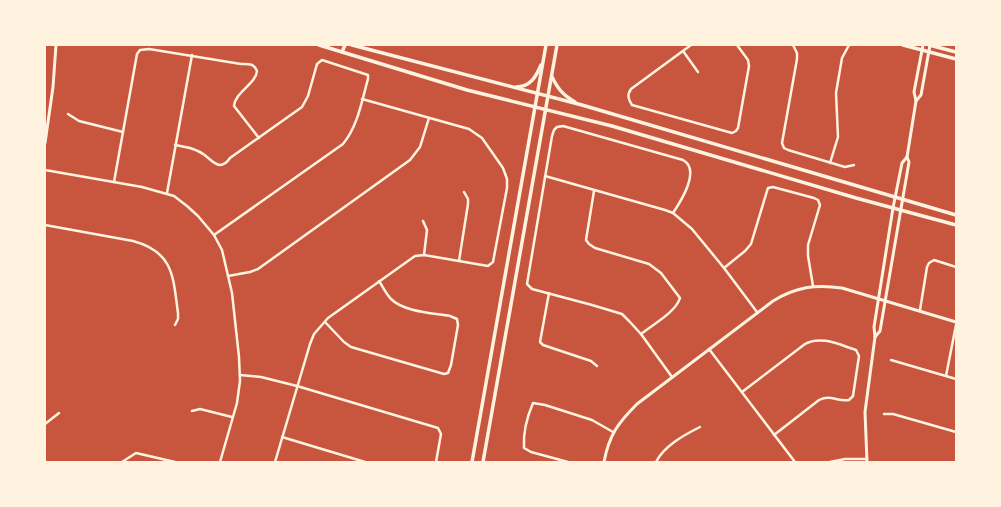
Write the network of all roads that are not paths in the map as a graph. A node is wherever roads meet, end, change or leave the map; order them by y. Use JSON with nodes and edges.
{"nodes":[{"id":1,"x":56,"y":45,"type":"edge"},
{"id":2,"x":319,"y":45,"type":"edge"},
{"id":3,"x":344,"y":45,"type":"edge"},
{"id":4,"x":352,"y":45,"type":"edge"},
{"id":5,"x":546,"y":45,"type":"edge"},
{"id":6,"x":557,"y":45,"type":"edge"},
{"id":7,"x":691,"y":45,"type":"edge"},
{"id":8,"x":737,"y":45,"type":"edge"},
{"id":9,"x":793,"y":45,"type":"edge"},
{"id":10,"x":849,"y":45,"type":"edge"},
{"id":11,"x":902,"y":45,"type":"edge"},
{"id":12,"x":923,"y":45,"type":"edge"},
{"id":13,"x":930,"y":45,"type":"edge"},
{"id":14,"x":683,"y":51,"type":"junction"},
{"id":15,"x":922,"y":51,"type":"junction"},
{"id":16,"x":342,"y":52,"type":"junction"},
{"id":17,"x":929,"y":52,"type":"junction"},
{"id":18,"x":956,"y":52,"type":"edge"},
{"id":19,"x":192,"y":55,"type":"junction"},
{"id":20,"x":956,"y":59,"type":"edge"},
{"id":21,"x":543,"y":61,"type":"junction"},
{"id":22,"x":698,"y":72,"type":"dead end"},
{"id":23,"x":552,"y":77,"type":"junction"},
{"id":24,"x":511,"y":87,"type":"junction"},
{"id":25,"x":537,"y":94,"type":"junction"},
{"id":26,"x":549,"y":97,"type":"junction"},
{"id":27,"x":362,"y":98,"type":"junction"},
{"id":28,"x":916,"y":101,"type":"junction"},
{"id":29,"x":582,"y":105,"type":"junction"},
{"id":30,"x":535,"y":106,"type":"junction"},
{"id":31,"x":546,"y":109,"type":"junction"},
{"id":32,"x":68,"y":114,"type":"dead end"},
{"id":33,"x":429,"y":118,"type":"junction"},
{"id":34,"x":123,"y":132,"type":"junction"},
{"id":35,"x":259,"y":138,"type":"junction"},
{"id":36,"x":45,"y":143,"type":"edge"},
{"id":37,"x":175,"y":145,"type":"junction"},
{"id":38,"x":907,"y":157,"type":"junction"},
{"id":39,"x":830,"y":163,"type":"junction"},
{"id":40,"x":854,"y":165,"type":"dead end"},
{"id":41,"x":45,"y":170,"type":"edge"},
{"id":42,"x":545,"y":176,"type":"junction"},
{"id":43,"x":114,"y":182,"type":"junction"},
{"id":44,"x":594,"y":191,"type":"junction"},
{"id":45,"x":464,"y":192,"type":"dead end"},
{"id":46,"x":167,"y":194,"type":"junction"},
{"id":47,"x":895,"y":196,"type":"junction"},
{"id":48,"x":902,"y":199,"type":"junction"},
{"id":49,"x":893,"y":208,"type":"junction"},
{"id":50,"x":901,"y":210,"type":"junction"},
{"id":51,"x":673,"y":214,"type":"junction"},
{"id":52,"x":956,"y":215,"type":"edge"},
{"id":53,"x":423,"y":221,"type":"dead end"},
{"id":54,"x":45,"y":225,"type":"edge"},
{"id":55,"x":956,"y":225,"type":"edge"},
{"id":56,"x":214,"y":234,"type":"junction"},
{"id":57,"x":424,"y":255,"type":"junction"},
{"id":58,"x":459,"y":261,"type":"junction"},
{"id":59,"x":956,"y":267,"type":"edge"},
{"id":60,"x":724,"y":268,"type":"junction"},
{"id":61,"x":228,"y":276,"type":"junction"},
{"id":62,"x":379,"y":281,"type":"junction"},
{"id":63,"x":813,"y":286,"type":"junction"},
{"id":64,"x":549,"y":293,"type":"junction"},
{"id":65,"x":878,"y":299,"type":"junction"},
{"id":66,"x":885,"y":301,"type":"junction"},
{"id":67,"x":920,"y":310,"type":"junction"},
{"id":68,"x":757,"y":312,"type":"junction"},
{"id":69,"x":325,"y":322,"type":"junction"},
{"id":70,"x":956,"y":323,"type":"edge"},
{"id":71,"x":175,"y":324,"type":"dead end"},
{"id":72,"x":641,"y":334,"type":"junction"},
{"id":73,"x":875,"y":337,"type":"junction"},
{"id":74,"x":709,"y":349,"type":"junction"},
{"id":75,"x":891,"y":360,"type":"dead end"},
{"id":76,"x":597,"y":366,"type":"dead end"},
{"id":77,"x":240,"y":375,"type":"junction"},
{"id":78,"x":946,"y":376,"type":"junction"},
{"id":79,"x":672,"y":377,"type":"junction"},
{"id":80,"x":956,"y":379,"type":"edge"},
{"id":81,"x":297,"y":386,"type":"junction"},
{"id":82,"x":742,"y":392,"type":"junction"},
{"id":83,"x":192,"y":411,"type":"dead end"},
{"id":84,"x":59,"y":414,"type":"dead end"},
{"id":85,"x":884,"y":414,"type":"dead end"},
{"id":86,"x":232,"y":417,"type":"junction"},
{"id":87,"x":45,"y":424,"type":"edge"},
{"id":88,"x":700,"y":427,"type":"dead end"},
{"id":89,"x":613,"y":432,"type":"junction"},
{"id":90,"x":956,"y":432,"type":"edge"},
{"id":91,"x":774,"y":435,"type":"junction"},
{"id":92,"x":282,"y":437,"type":"junction"},
{"id":93,"x":164,"y":460,"type":"edge"},
{"id":94,"x":867,"y":461,"type":"edge"},
{"id":95,"x":122,"y":462,"type":"edge"},
{"id":96,"x":175,"y":462,"type":"edge"},
{"id":97,"x":220,"y":462,"type":"edge"},
{"id":98,"x":275,"y":462,"type":"edge"},
{"id":99,"x":365,"y":462,"type":"edge"},
{"id":100,"x":436,"y":462,"type":"edge"},
{"id":101,"x":472,"y":462,"type":"edge"},
{"id":102,"x":483,"y":462,"type":"edge"},
{"id":103,"x":568,"y":462,"type":"edge"},
{"id":104,"x":604,"y":462,"type":"edge"},
{"id":105,"x":656,"y":462,"type":"edge"},
{"id":106,"x":795,"y":462,"type":"edge"},
{"id":107,"x":830,"y":462,"type":"edge"}],
"edges":[{"from":1,"to":36,"type":"street"},
{"from":2,"to":16,"type":"main road"},
{"from":3,"to":16,"type":"main road"},
{"from":4,"to":24,"type":"main road"},
{"from":5,"to":21,"type":"main road"},
{"from":6,"to":23,"type":"main road"},
{"from":7,"to":14,"type":"street"},
{"from":8,"to":14,"type":"street"},
{"from":9,"to":39,"type":"street"},
{"from":10,"to":39,"type":"street"},
{"from":11,"to":15,"type":"main road"},
{"from":12,"to":15,"type":"street"},
{"from":13,"to":17,"type":"street"},
{"from":13,"to":18,"type":"main road"},
{"from":14,"to":22,"type":"street"},
{"from":15,"to":17,"type":"main road"},
{"from":15,"to":28,"type":"street"},
{"from":16,"to":30,"type":"main road"},
{"from":17,"to":20,"type":"main road"},
{"from":17,"to":28,"type":"street"},
{"from":19,"to":34,"type":"street"},
{"from":19,"to":35,"type":"street"},
{"from":19,"to":37,"type":"street"},
{"from":21,"to":24,"type":"main road"},
{"from":21,"to":25,"type":"main road"},
{"from":23,"to":26,"type":"main road"},
{"from":23,"to":29,"type":"main road"},
{"from":24,"to":25,"type":"main road"},
{"from":25,"to":26,"type":"main road"},
{"from":25,"to":30,"type":"main road"},
{"from":26,"to":29,"type":"main road"},
{"from":26,"to":31,"type":"main road"},
{"from":27,"to":33,"type":"street"},
{"from":27,"to":35,"type":"street"},
{"from":27,"to":56,"type":"street"},
{"from":28,"to":38,"type":"street"},
{"from":29,"to":47,"type":"main road"},
{"from":30,"to":31,"type":"main road"},
{"from":30,"to":101,"type":"main road"},
{"from":31,"to":49,"type":"main road"},
{"from":31,"to":102,"type":"main road"},
{"from":32,"to":34,"type":"street"},
{"from":33,"to":58,"type":"street"},
{"from":33,"to":61,"type":"street"},
{"from":34,"to":43,"type":"street"},
{"from":35,"to":37,"type":"street"},
{"from":37,"to":46,"type":"street"},
{"from":38,"to":47,"type":"street"},
{"from":38,"to":48,"type":"street"},
{"from":39,"to":40,"type":"street"},
{"from":41,"to":43,"type":"street"},
{"from":42,"to":44,"type":"street"},
{"from":42,"to":51,"type":"street"},
{"from":42,"to":64,"type":"street"},
{"from":43,"to":46,"type":"street"},
{"from":44,"to":51,"type":"street"},
{"from":44,"to":72,"type":"street"},
{"from":45,"to":58,"type":"street"},
{"from":46,"to":56,"type":"street"},
{"from":47,"to":48,"type":"main road"},
{"from":47,"to":49,"type":"street"},
{"from":48,"to":50,"type":"street"},
{"from":48,"to":52,"type":"main road"},
{"from":49,"to":50,"type":"main road"},
{"from":49,"to":65,"type":"street"},
{"from":50,"to":55,"type":"main road"},
{"from":50,"to":66,"type":"street"},
{"from":51,"to":60,"type":"street"},
{"from":53,"to":57,"type":"street"},
{"from":54,"to":71,"type":"street"},
{"from":56,"to":61,"type":"street"},
{"from":57,"to":58,"type":"street"},
{"from":57,"to":62,"type":"street"},
{"from":59,"to":67,"type":"street"},
{"from":60,"to":63,"type":"street"},
{"from":60,"to":68,"type":"street"},
{"from":61,"to":77,"type":"street"},
{"from":62,"to":69,"type":"street"},
{"from":62,"to":69,"type":"street"},
{"from":63,"to":65,"type":"street"},
{"from":63,"to":68,"type":"street"},
{"from":64,"to":72,"type":"street"},
{"from":64,"to":76,"type":"street"},
{"from":65,"to":66,"type":"street"},
{"from":65,"to":73,"type":"street"},
{"from":66,"to":67,"type":"street"},
{"from":66,"to":73,"type":"street"},
{"from":67,"to":70,"type":"street"},
{"from":68,"to":74,"type":"street"},
{"from":69,"to":81,"type":"street"},
{"from":70,"to":78,"type":"street"},
{"from":72,"to":79,"type":"street"},
{"from":73,"to":94,"type":"street"},
{"from":74,"to":79,"type":"street"},
{"from":74,"to":82,"type":"street"},
{"from":75,"to":78,"type":"street"},
{"from":77,"to":81,"type":"street"},
{"from":77,"to":86,"type":"street"},
{"from":78,"to":80,"type":"street"},
{"from":79,"to":89,"type":"street"},
{"from":81,"to":92,"type":"street"},
{"from":81,"to":100,"type":"street"},
{"from":82,"to":91,"type":"street"},
{"from":82,"to":91,"type":"street"},
{"from":83,"to":86,"type":"street"},
{"from":84,"to":87,"type":"street"},
{"from":85,"to":90,"type":"street"},
{"from":86,"to":97,"type":"street"},
{"from":88,"to":105,"type":"street"},
{"from":89,"to":103,"type":"street"},
{"from":89,"to":104,"type":"street"},
{"from":91,"to":106,"type":"street"},
{"from":92,"to":98,"type":"street"},
{"from":92,"to":99,"type":"street"},
{"from":93,"to":95,"type":"street"},
{"from":93,"to":96,"type":"street"},
{"from":94,"to":107,"type":"street"}]}
